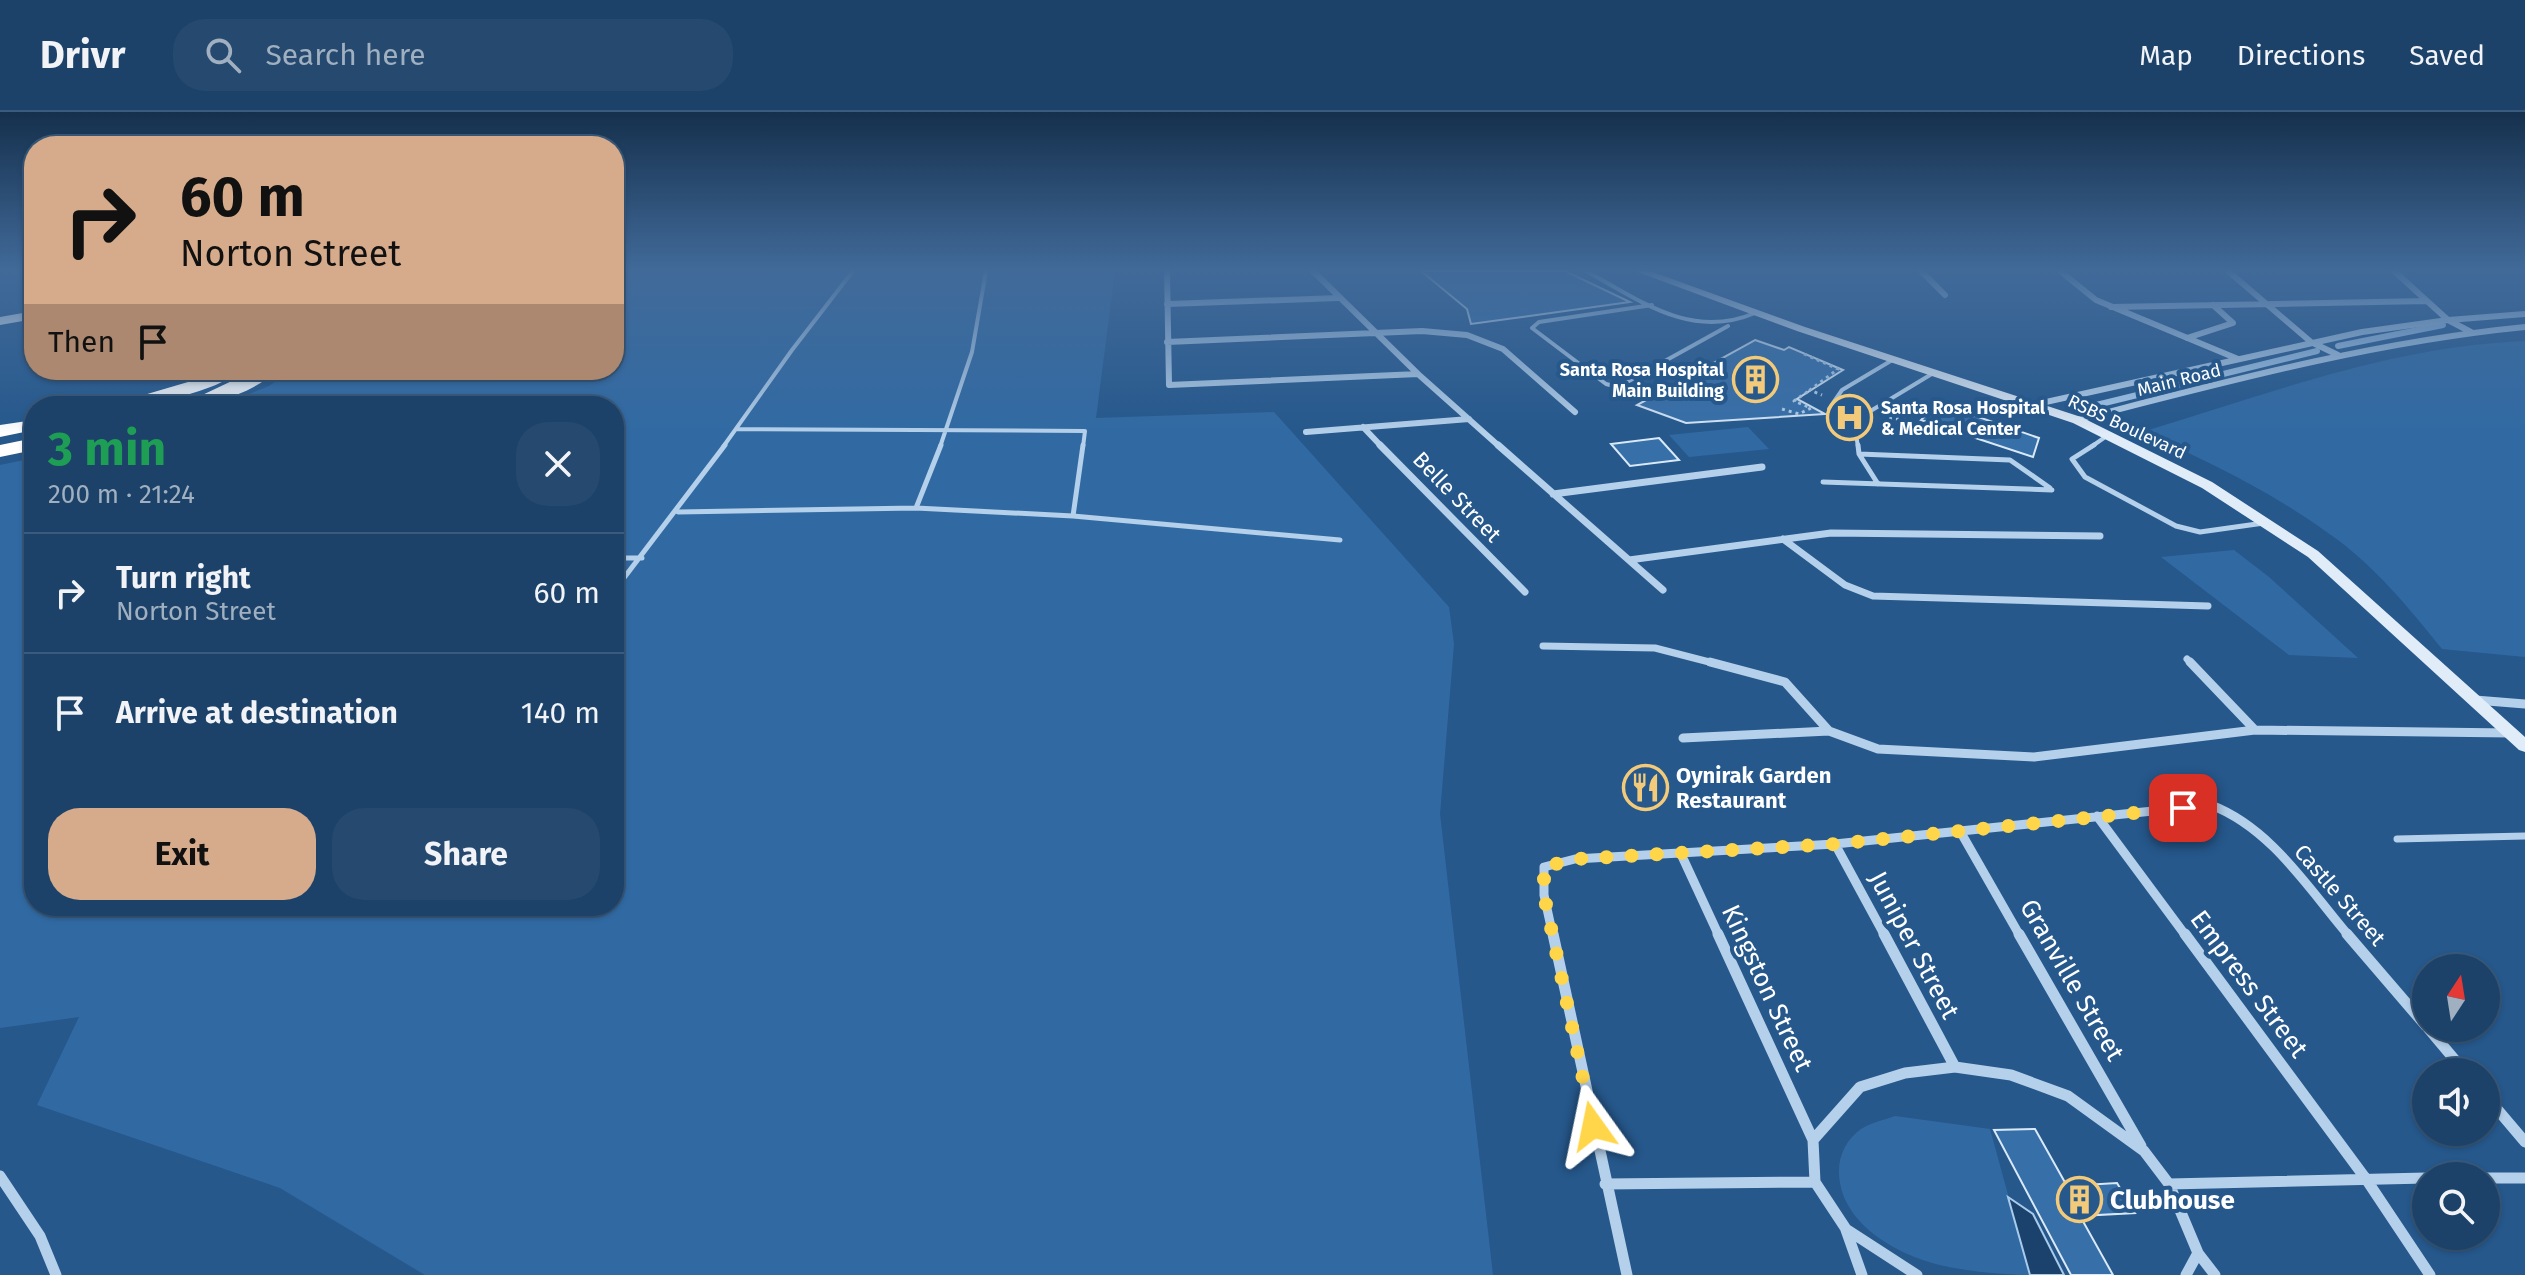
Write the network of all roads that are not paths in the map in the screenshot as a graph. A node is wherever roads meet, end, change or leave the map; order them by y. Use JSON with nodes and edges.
{"nodes":[{"id":1,"x":809,"y":325,"type":"edge"},
{"id":2,"x":977,"y":325,"type":"edge"},
{"id":3,"x":1167,"y":325,"type":"edge"},
{"id":4,"x":1367,"y":325,"type":"edge"},
{"id":5,"x":1535,"y":325,"type":"edge"},
{"id":6,"x":1720,"y":325,"type":"edge"},
{"id":7,"x":1792,"y":325,"type":"edge"},
{"id":8,"x":2156,"y":325,"type":"edge"},
{"id":9,"x":2226,"y":325,"type":"edge"},
{"id":10,"x":2291,"y":325,"type":"edge"},
{"id":11,"x":2415,"y":325,"type":"edge"},
{"id":12,"x":2458,"y":325,"type":"edge"},
{"id":13,"x":1728,"y":326,"type":"joint"},
{"id":14,"x":24,"y":327,"type":"edge"},
{"id":15,"x":2525,"y":327,"type":"edge"},
{"id":16,"x":0,"y":331,"type":"edge"},
{"id":17,"x":2472,"y":333,"type":"junction"},
{"id":18,"x":1378,"y":335,"type":"junction"},
{"id":19,"x":2187,"y":338,"type":"junction"},
{"id":20,"x":1167,"y":342,"type":"junction"},
{"id":21,"x":2311,"y":342,"type":"junction"},
{"id":22,"x":2340,"y":355,"type":"junction"},
{"id":23,"x":1895,"y":359,"type":"junction"},
{"id":24,"x":2239,"y":359,"type":"junction"},
{"id":25,"x":1935,"y":372,"type":"junction"},
{"id":26,"x":1418,"y":374,"type":"junction"},
{"id":27,"x":208,"y":380,"type":"edge"},
{"id":28,"x":250,"y":380,"type":"edge"},
{"id":29,"x":160,"y":396,"type":"edge"},
{"id":30,"x":213,"y":396,"type":"edge"},
{"id":31,"x":2032,"y":405,"type":"junction"},
{"id":32,"x":1575,"y":412,"type":"dead end"},
{"id":33,"x":1469,"y":419,"type":"junction"},
{"id":34,"x":2077,"y":420,"type":"junction"},
{"id":35,"x":1854,"y":421,"type":"junction"},
{"id":36,"x":24,"y":427,"type":"edge"},
{"id":37,"x":1363,"y":427,"type":"junction"},
{"id":38,"x":736,"y":429,"type":"junction"},
{"id":39,"x":947,"y":429,"type":"junction"},
{"id":40,"x":0,"y":431,"type":"edge"},
{"id":41,"x":1306,"y":432,"type":"dead end"},
{"id":42,"x":2108,"y":435,"type":"junction"},
{"id":43,"x":24,"y":446,"type":"edge"},
{"id":44,"x":0,"y":451,"type":"edge"},
{"id":45,"x":1859,"y":454,"type":"junction"},
{"id":46,"x":1762,"y":467,"type":"dead end"},
{"id":47,"x":1823,"y":482,"type":"dead end"},
{"id":48,"x":1878,"y":484,"type":"junction"},
{"id":49,"x":1553,"y":494,"type":"junction"},
{"id":50,"x":916,"y":508,"type":"junction"},
{"id":51,"x":678,"y":512,"type":"junction"},
{"id":52,"x":1073,"y":516,"type":"junction"},
{"id":53,"x":2268,"y":523,"type":"junction"},
{"id":54,"x":2100,"y":536,"type":"dead end"},
{"id":55,"x":1783,"y":539,"type":"junction"},
{"id":56,"x":1340,"y":540,"type":"dead end"},
{"id":57,"x":624,"y":558,"type":"edge"},
{"id":58,"x":643,"y":558,"type":"junction"},
{"id":59,"x":1629,"y":560,"type":"junction"},
{"id":60,"x":624,"y":580,"type":"edge"},
{"id":61,"x":1663,"y":590,"type":"dead end"},
{"id":62,"x":1525,"y":592,"type":"dead end"},
{"id":63,"x":2208,"y":606,"type":"dead end"},
{"id":64,"x":1543,"y":646,"type":"dead end"},
{"id":65,"x":2187,"y":659,"type":"dead end"},
{"id":66,"x":2475,"y":700,"type":"junction"},
{"id":67,"x":2525,"y":704,"type":"edge"},
{"id":68,"x":2255,"y":730,"type":"junction"},
{"id":69,"x":1829,"y":731,"type":"junction"},
{"id":70,"x":2511,"y":733,"type":"junction"},
{"id":71,"x":1683,"y":738,"type":"dead end"},
{"id":72,"x":2525,"y":746,"type":"edge"},
{"id":73,"x":2097,"y":816,"type":"junction"},
{"id":74,"x":1960,"y":831,"type":"junction"},
{"id":75,"x":2525,"y":836,"type":"edge"},
{"id":76,"x":2397,"y":839,"type":"dead end"},
{"id":77,"x":1835,"y":844,"type":"junction"},
{"id":78,"x":1681,"y":854,"type":"junction"},
{"id":79,"x":2412,"y":1009,"type":"edge"},
{"id":80,"x":2440,"y":1042,"type":"edge"},
{"id":81,"x":2453,"y":1058,"type":"edge"},
{"id":82,"x":1955,"y":1067,"type":"junction"},
{"id":83,"x":2500,"y":1113,"type":"edge"},
{"id":84,"x":1813,"y":1140,"type":"junction"},
{"id":85,"x":2525,"y":1142,"type":"edge"},
{"id":86,"x":2144,"y":1151,"type":"junction"},
{"id":87,"x":0,"y":1176,"type":"edge"},
{"id":88,"x":2412,"y":1178,"type":"edge"},
{"id":89,"x":2500,"y":1178,"type":"edge"},
{"id":90,"x":2525,"y":1178,"type":"edge"},
{"id":91,"x":2366,"y":1179,"type":"junction"},
{"id":92,"x":1815,"y":1182,"type":"junction"},
{"id":93,"x":1605,"y":1184,"type":"junction"},
{"id":94,"x":2169,"y":1184,"type":"junction"},
{"id":95,"x":1846,"y":1229,"type":"junction"},
{"id":96,"x":2198,"y":1253,"type":"junction"},
{"id":97,"x":56,"y":1275,"type":"edge"},
{"id":98,"x":1627,"y":1275,"type":"edge"},
{"id":99,"x":1862,"y":1275,"type":"edge"},
{"id":100,"x":1917,"y":1275,"type":"edge"},
{"id":101,"x":2186,"y":1275,"type":"edge"},
{"id":102,"x":2215,"y":1275,"type":"edge"},
{"id":103,"x":2430,"y":1275,"type":"edge"}],
"edges":[{"from":1,"to":38,"type":"lane"},
{"from":2,"to":39,"type":"lane"},
{"from":3,"to":20,"type":"street"},
{"from":4,"to":18,"type":"street"},
{"from":5,"to":13,"type":"lane"},
{"from":6,"to":13,"type":"lane"},
{"from":7,"to":23,"type":"street","name":"RSBS Boulevard"},
{"from":8,"to":19,"type":"street"},
{"from":9,"to":19,"type":"street"},
{"from":10,"to":21,"type":"street"},
{"from":11,"to":21,"type":"street","name":"Main Road"},
{"from":12,"to":17,"type":"street"},
{"from":14,"to":16,"type":"main road"},
{"from":15,"to":17,"type":"street","name":"Main Road"},
{"from":17,"to":22,"type":"street","name":"Main Road"},
{"from":18,"to":20,"type":"street"},
{"from":18,"to":26,"type":"street"},
{"from":18,"to":32,"type":"street"},
{"from":19,"to":24,"type":"street"},
{"from":20,"to":26,"type":"street"},
{"from":21,"to":22,"type":"street"},
{"from":21,"to":24,"type":"street","name":"Main Road"},
{"from":22,"to":34,"type":"street","name":"Main Road"},
{"from":23,"to":25,"type":"street","name":"RSBS Boulevard"},
{"from":23,"to":35,"type":"lane"},
{"from":24,"to":31,"type":"street","name":"Main Road"},
{"from":25,"to":31,"type":"street","name":"RSBS Boulevard"},
{"from":25,"to":35,"type":"lane"},
{"from":26,"to":33,"type":"street"},
{"from":27,"to":29,"type":"highway"},
{"from":28,"to":30,"type":"highway"},
{"from":31,"to":34,"type":"street","name":"RSBS Boulevard"},
{"from":33,"to":37,"type":"street"},
{"from":33,"to":49,"type":"street"},
{"from":34,"to":42,"type":"street","name":"RSBS Boulevard"},
{"from":35,"to":45,"type":"lane"},
{"from":36,"to":40,"type":"highway"},
{"from":37,"to":41,"type":"street"},
{"from":37,"to":62,"type":"street","name":"Belle Street"},
{"from":38,"to":39,"type":"lane"},
{"from":38,"to":51,"type":"lane"},
{"from":39,"to":50,"type":"lane"},
{"from":39,"to":52,"type":"lane"},
{"from":42,"to":53,"type":"street","name":"RSBS Boulevard"},
{"from":42,"to":53,"type":"lane"},
{"from":43,"to":44,"type":"highway"},
{"from":45,"to":48,"type":"lane"},
{"from":45,"to":48,"type":"lane"},
{"from":46,"to":49,"type":"street"},
{"from":47,"to":48,"type":"lane"},
{"from":49,"to":59,"type":"street"},
{"from":50,"to":51,"type":"lane"},
{"from":50,"to":52,"type":"lane"},
{"from":51,"to":58,"type":"lane"},
{"from":52,"to":56,"type":"lane"},
{"from":53,"to":66,"type":"street","name":"RSBS Boulevard"},
{"from":54,"to":55,"type":"street"},
{"from":55,"to":59,"type":"street"},
{"from":55,"to":63,"type":"street"},
{"from":57,"to":58,"type":"lane"},
{"from":58,"to":60,"type":"lane"},
{"from":59,"to":61,"type":"street"},
{"from":64,"to":69,"type":"street"},
{"from":65,"to":68,"type":"street"},
{"from":66,"to":67,"type":"street"},
{"from":66,"to":70,"type":"street","name":"RSBS Boulevard"},
{"from":68,"to":69,"type":"street"},
{"from":68,"to":70,"type":"street"},
{"from":69,"to":71,"type":"street"},
{"from":70,"to":72,"type":"street","name":"RSBS Boulevard"},
{"from":73,"to":74,"type":"street"},
{"from":73,"to":79,"type":"street","name":"Castle Street"},
{"from":73,"to":91,"type":"street","name":"Empress Street"},
{"from":74,"to":77,"type":"street"},
{"from":74,"to":86,"type":"street","name":"Granville Street"},
{"from":75,"to":76,"type":"lane"},
{"from":77,"to":78,"type":"street"},
{"from":77,"to":82,"type":"street","name":"Juniper Street"},
{"from":78,"to":84,"type":"street","name":"Kingston Street"},
{"from":78,"to":93,"type":"street"},
{"from":80,"to":81,"type":"street","name":"Castle Street"},
{"from":82,"to":84,"type":"street"},
{"from":82,"to":86,"type":"street"},
{"from":83,"to":85,"type":"street"},
{"from":84,"to":92,"type":"street"},
{"from":86,"to":94,"type":"street"},
{"from":87,"to":97,"type":"street"},
{"from":88,"to":91,"type":"street"},
{"from":89,"to":90,"type":"street"},
{"from":91,"to":94,"type":"street"},
{"from":91,"to":103,"type":"street","name":"Empress Street"},
{"from":92,"to":93,"type":"street"},
{"from":92,"to":95,"type":"street"},
{"from":93,"to":98,"type":"street"},
{"from":94,"to":96,"type":"street"},
{"from":95,"to":99,"type":"street"},
{"from":95,"to":100,"type":"street"},
{"from":96,"to":101,"type":"street"},
{"from":96,"to":102,"type":"street"}]}
